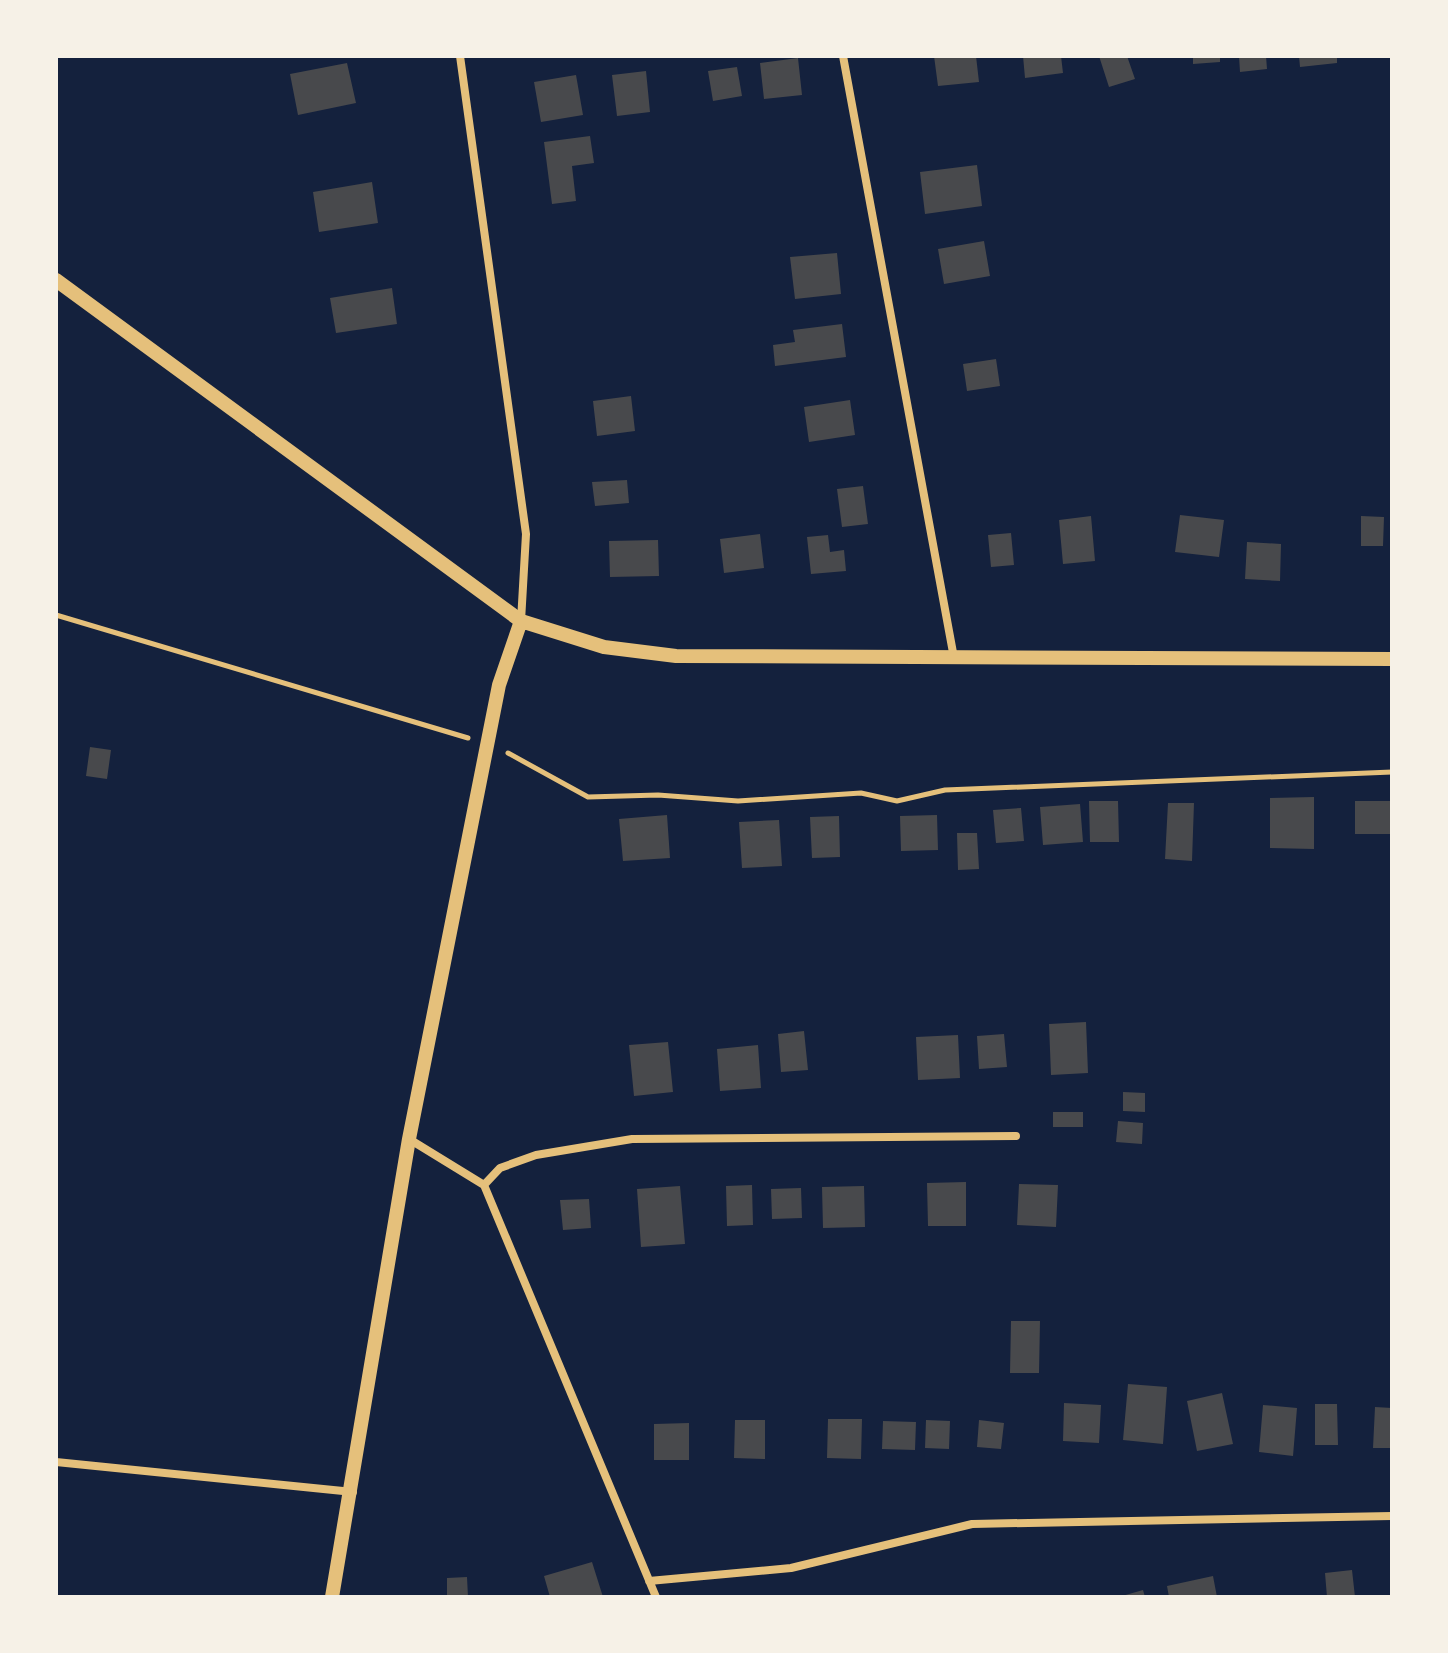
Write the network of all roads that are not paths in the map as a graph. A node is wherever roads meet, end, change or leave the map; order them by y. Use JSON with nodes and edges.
{"nodes":[{"id":1,"x":460,"y":56,"type":"edge"},
{"id":2,"x":843,"y":56,"type":"edge"},
{"id":3,"x":56,"y":280,"type":"edge"},
{"id":4,"x":521,"y":621,"type":"junction"},
{"id":5,"x":954,"y":658,"type":"junction"},
{"id":6,"x":1392,"y":659,"type":"edge"},
{"id":7,"x":1016,"y":1136,"type":"dead end"},
{"id":8,"x":409,"y":1139,"type":"junction"},
{"id":9,"x":484,"y":1185,"type":"junction"},
{"id":10,"x":56,"y":1462,"type":"edge"},
{"id":11,"x":353,"y":1492,"type":"junction"},
{"id":12,"x":1392,"y":1516,"type":"edge"},
{"id":13,"x":649,"y":1581,"type":"junction"},
{"id":14,"x":332,"y":1597,"type":"edge"},
{"id":15,"x":656,"y":1597,"type":"edge"}],
"edges":[{"from":1,"to":4,"type":"street"},
{"from":2,"to":5,"type":"street"},
{"from":3,"to":4,"type":"street"},
{"from":4,"to":5,"type":"street"},
{"from":4,"to":8,"type":"street"},
{"from":5,"to":6,"type":"street"},
{"from":7,"to":9,"type":"street"},
{"from":8,"to":9,"type":"street"},
{"from":8,"to":11,"type":"street"},
{"from":9,"to":13,"type":"street"},
{"from":10,"to":11,"type":"street"},
{"from":11,"to":14,"type":"street"},
{"from":12,"to":13,"type":"street"},
{"from":13,"to":15,"type":"street"}]}
